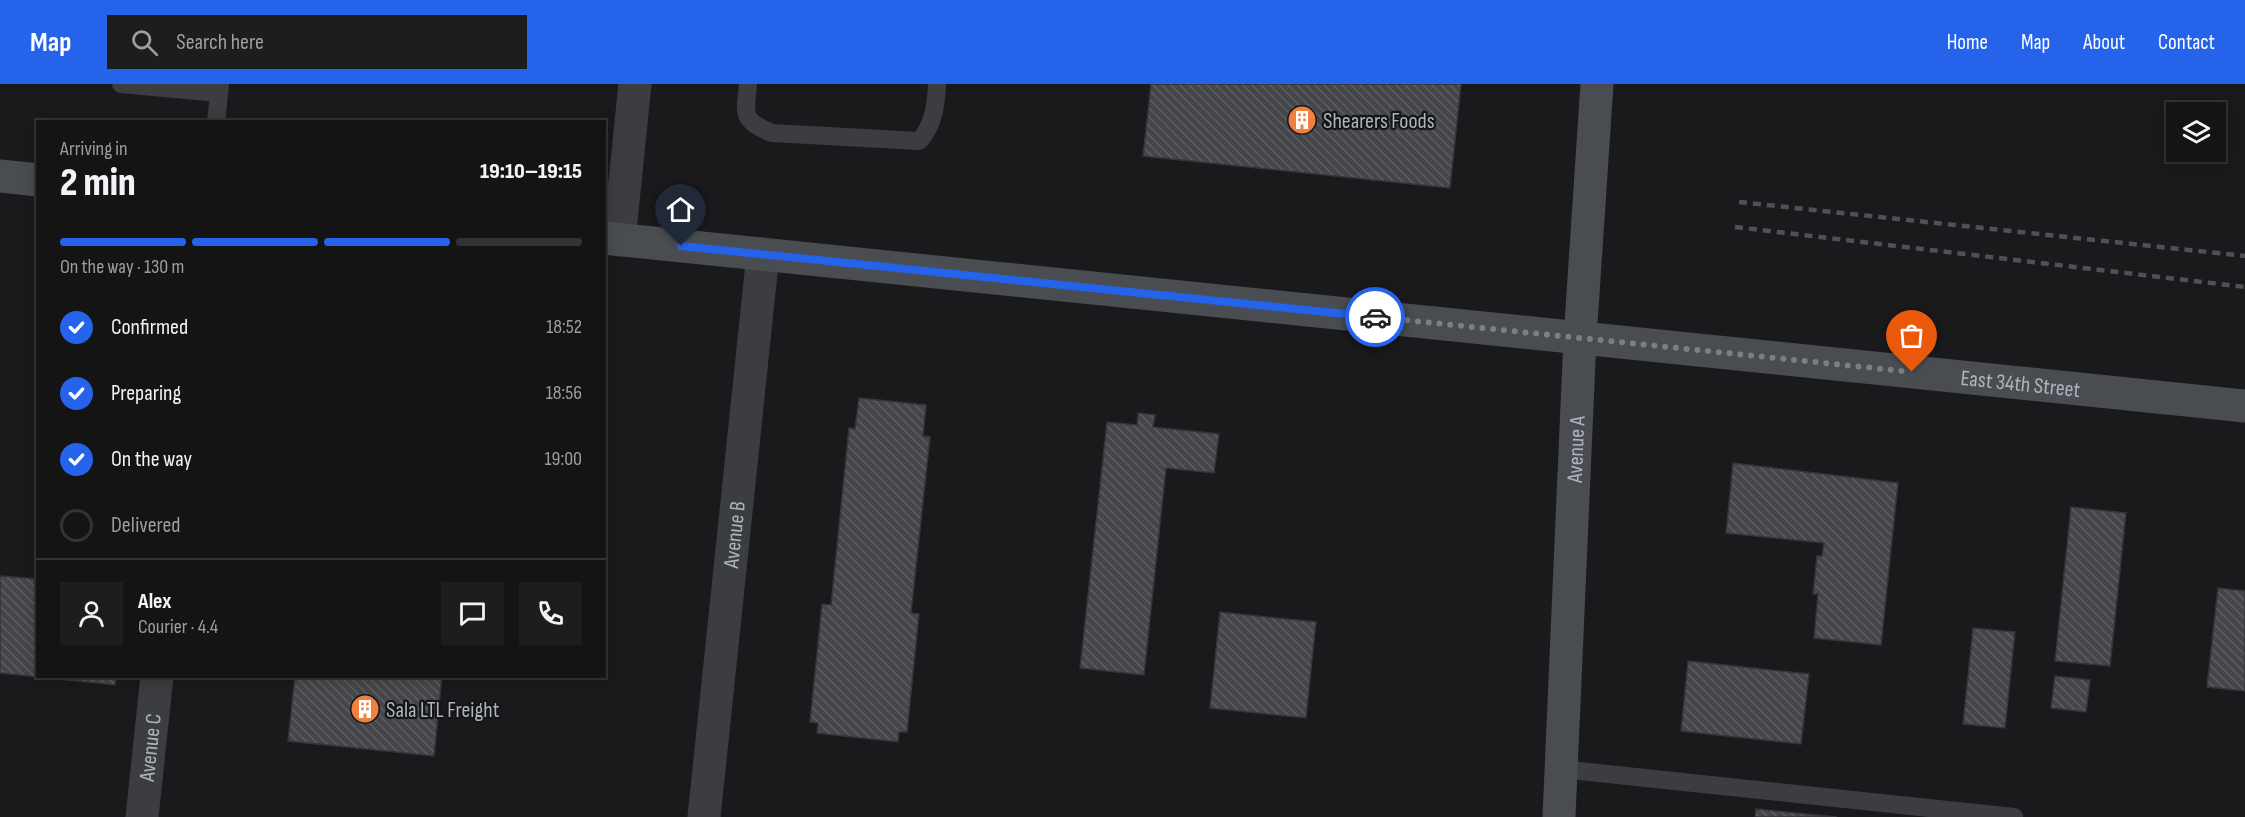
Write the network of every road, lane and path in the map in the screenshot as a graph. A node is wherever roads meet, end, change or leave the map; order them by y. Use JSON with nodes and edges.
{"nodes":[{"id":1,"x":121,"y":84,"type":"edge"},
{"id":2,"x":635,"y":84,"type":"edge"},
{"id":3,"x":748,"y":84,"type":"edge"},
{"id":4,"x":937,"y":84,"type":"edge"},
{"id":5,"x":1597,"y":84,"type":"edge"},
{"id":6,"x":219,"y":89,"type":"edge"},
{"id":7,"x":216,"y":120,"type":"edge"},
{"id":8,"x":0,"y":176,"type":"edge"},
{"id":9,"x":36,"y":180,"type":"edge"},
{"id":10,"x":612,"y":239,"type":"edge"},
{"id":11,"x":763,"y":254,"type":"junction"},
{"id":12,"x":1580,"y":338,"type":"junction"},
{"id":13,"x":2245,"y":406,"type":"edge"},
{"id":14,"x":157,"y":678,"type":"edge"},
{"id":15,"x":1561,"y":769,"type":"junction"},
{"id":16,"x":142,"y":817,"type":"edge"},
{"id":17,"x":704,"y":817,"type":"edge"},
{"id":18,"x":1559,"y":817,"type":"edge"},
{"id":19,"x":2014,"y":817,"type":"edge"}],
"edges":[{"from":1,"to":6,"type":"lane"},
{"from":2,"to":10,"type":"street"},
{"from":3,"to":4,"type":"lane"},
{"from":5,"to":12,"type":"main road","name":"Avenue A"},
{"from":6,"to":7,"type":"lane"},
{"from":8,"to":9,"type":"main road"},
{"from":10,"to":11,"type":"main road","name":"East 34th Street"},
{"from":11,"to":12,"type":"main road","name":"East 34th Street"},
{"from":11,"to":17,"type":"street","name":"Avenue B"},
{"from":12,"to":13,"type":"main road","name":"East 34th Street"},
{"from":12,"to":15,"type":"main road","name":"Avenue A"},
{"from":14,"to":16,"type":"street","name":"Avenue C"},
{"from":15,"to":18,"type":"main road","name":"Avenue A"},
{"from":15,"to":19,"type":"lane"}]}
